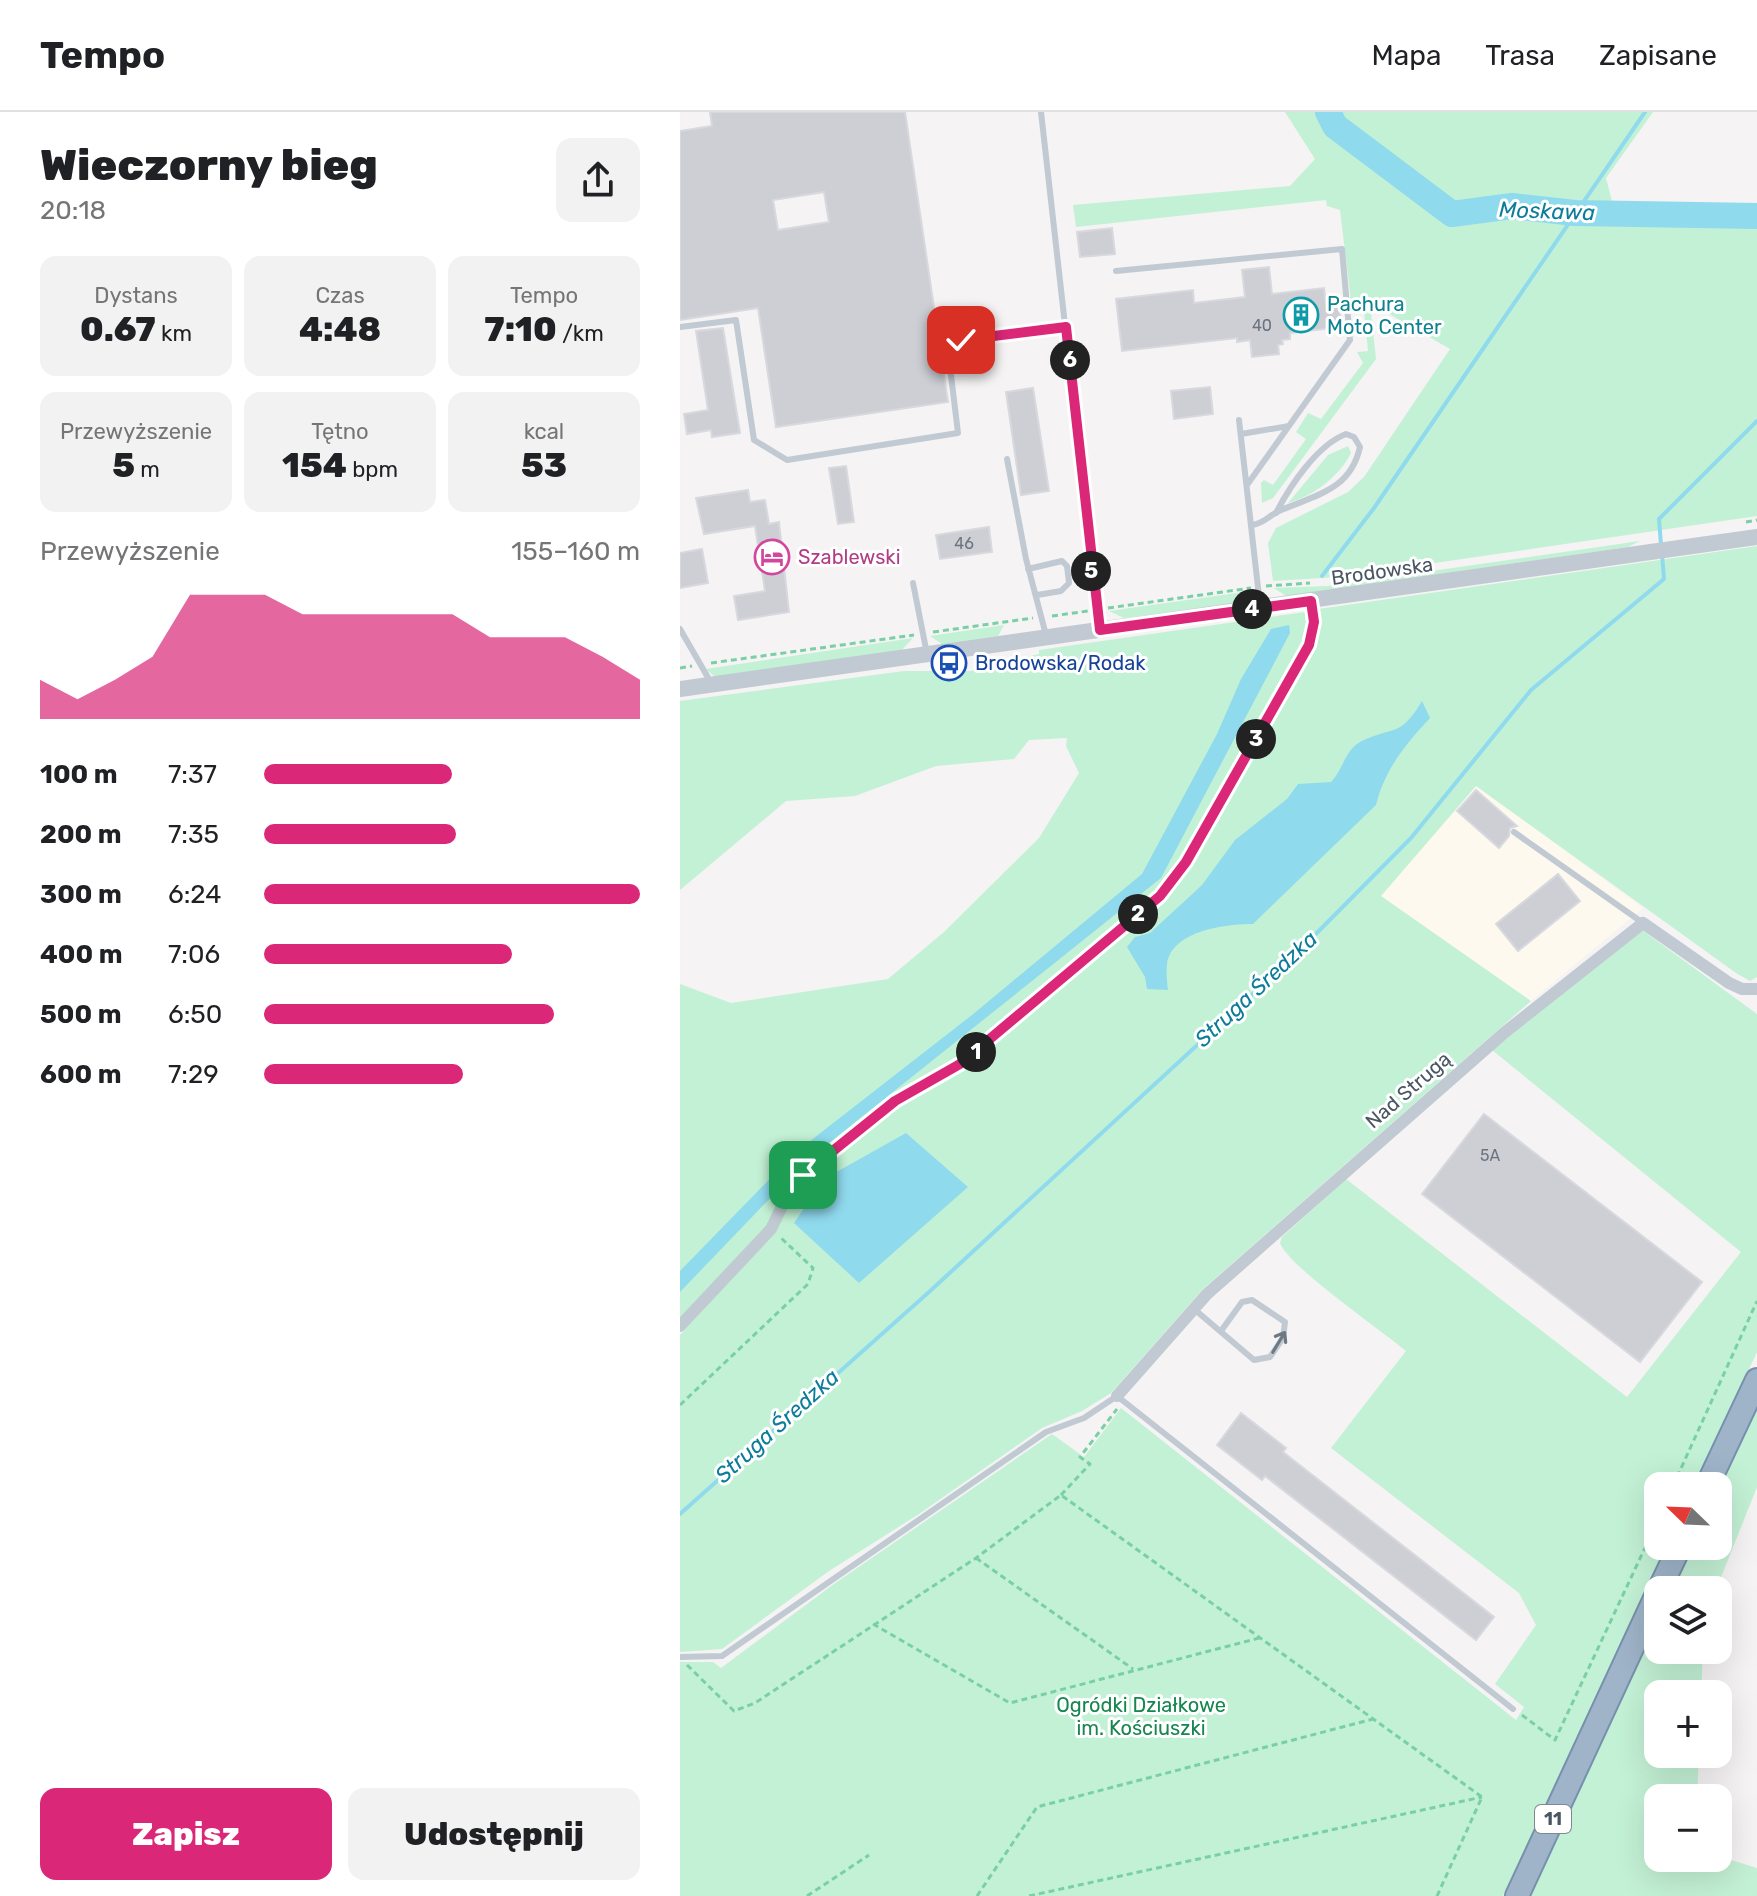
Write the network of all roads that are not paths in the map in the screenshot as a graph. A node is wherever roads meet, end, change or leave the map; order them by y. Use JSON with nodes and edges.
{"nodes":[{"id":1,"x":1041,"y":112,"type":"edge"},
{"id":2,"x":1116,"y":271,"type":"dead end"},
{"id":3,"x":680,"y":327,"type":"edge"},
{"id":4,"x":1066,"y":327,"type":"junction"},
{"id":5,"x":1239,"y":420,"type":"dead end"},
{"id":6,"x":1289,"y":426,"type":"junction"},
{"id":7,"x":1241,"y":434,"type":"junction"},
{"id":8,"x":1007,"y":459,"type":"dead end"},
{"id":9,"x":1247,"y":485,"type":"junction"},
{"id":10,"x":1276,"y":513,"type":"junction"},
{"id":11,"x":1252,"y":525,"type":"junction"},
{"id":12,"x":1757,"y":537,"type":"edge"},
{"id":13,"x":1028,"y":569,"type":"junction"},
{"id":14,"x":913,"y":583,"type":"dead end"},
{"id":15,"x":1037,"y":595,"type":"junction"},
{"id":16,"x":1314,"y":601,"type":"junction"},
{"id":17,"x":1267,"y":607,"type":"junction"},
{"id":18,"x":680,"y":629,"type":"edge"},
{"id":19,"x":1100,"y":630,"type":"junction"},
{"id":20,"x":1046,"y":638,"type":"junction"},
{"id":21,"x":927,"y":654,"type":"junction"},
{"id":22,"x":711,"y":685,"type":"junction"},
{"id":23,"x":680,"y":689,"type":"edge"},
{"id":24,"x":1514,"y":832,"type":"dead end"},
{"id":25,"x":1643,"y":923,"type":"junction"},
{"id":26,"x":1757,"y":989,"type":"edge"},
{"id":27,"x":1194,"y":1309,"type":"junction"},
{"id":28,"x":680,"y":1326,"type":"edge"},
{"id":29,"x":1221,"y":1331,"type":"junction"},
{"id":30,"x":1757,"y":1380,"type":"edge"},
{"id":31,"x":1120,"y":1399,"type":"junction"},
{"id":32,"x":1714,"y":1472,"type":"edge"},
{"id":33,"x":1644,"y":1623,"type":"edge"},
{"id":34,"x":680,"y":1658,"type":"edge"},
{"id":35,"x":1513,"y":1709,"type":"road end"},
{"id":36,"x":1517,"y":1896,"type":"edge"}],
"edges":[{"from":1,"to":4,"type":"lane"},
{"from":2,"to":6,"type":"lane"},
{"from":3,"to":4,"type":"lane"},
{"from":4,"to":19,"type":"lane"},
{"from":5,"to":7,"type":"lane"},
{"from":6,"to":7,"type":"lane"},
{"from":6,"to":9,"type":"lane"},
{"from":7,"to":9,"type":"lane"},
{"from":8,"to":13,"type":"lane"},
{"from":9,"to":11,"type":"lane"},
{"from":10,"to":10,"type":"lane"},
{"from":10,"to":11,"type":"lane"},
{"from":11,"to":17,"type":"lane"},
{"from":12,"to":16,"type":"street","name":"Brodowska"},
{"from":13,"to":15,"type":"lane"},
{"from":13,"to":15,"type":"lane"},
{"from":14,"to":21,"type":"lane"},
{"from":15,"to":20,"type":"lane"},
{"from":16,"to":17,"type":"street","name":"Brodowska"},
{"from":16,"to":28,"type":"street"},
{"from":17,"to":19,"type":"street","name":"Brodowska"},
{"from":18,"to":22,"type":"lane"},
{"from":19,"to":20,"type":"street","name":"Brodowska"},
{"from":20,"to":21,"type":"street","name":"Brodowska"},
{"from":21,"to":22,"type":"street","name":"Brodowska"},
{"from":22,"to":23,"type":"street","name":"Brodowska"},
{"from":24,"to":25,"type":"lane"},
{"from":25,"to":26,"type":"street"},
{"from":25,"to":27,"type":"street","name":"Nad Strugą"},
{"from":27,"to":29,"type":"lane"},
{"from":27,"to":31,"type":"street","name":"Nad Strugą"},
{"from":29,"to":29,"type":"lane","one_way":true},
{"from":30,"to":32,"type":"highway"},
{"from":31,"to":34,"type":"lane"},
{"from":31,"to":35,"type":"lane"},
{"from":33,"to":36,"type":"highway","number":"11"}]}
